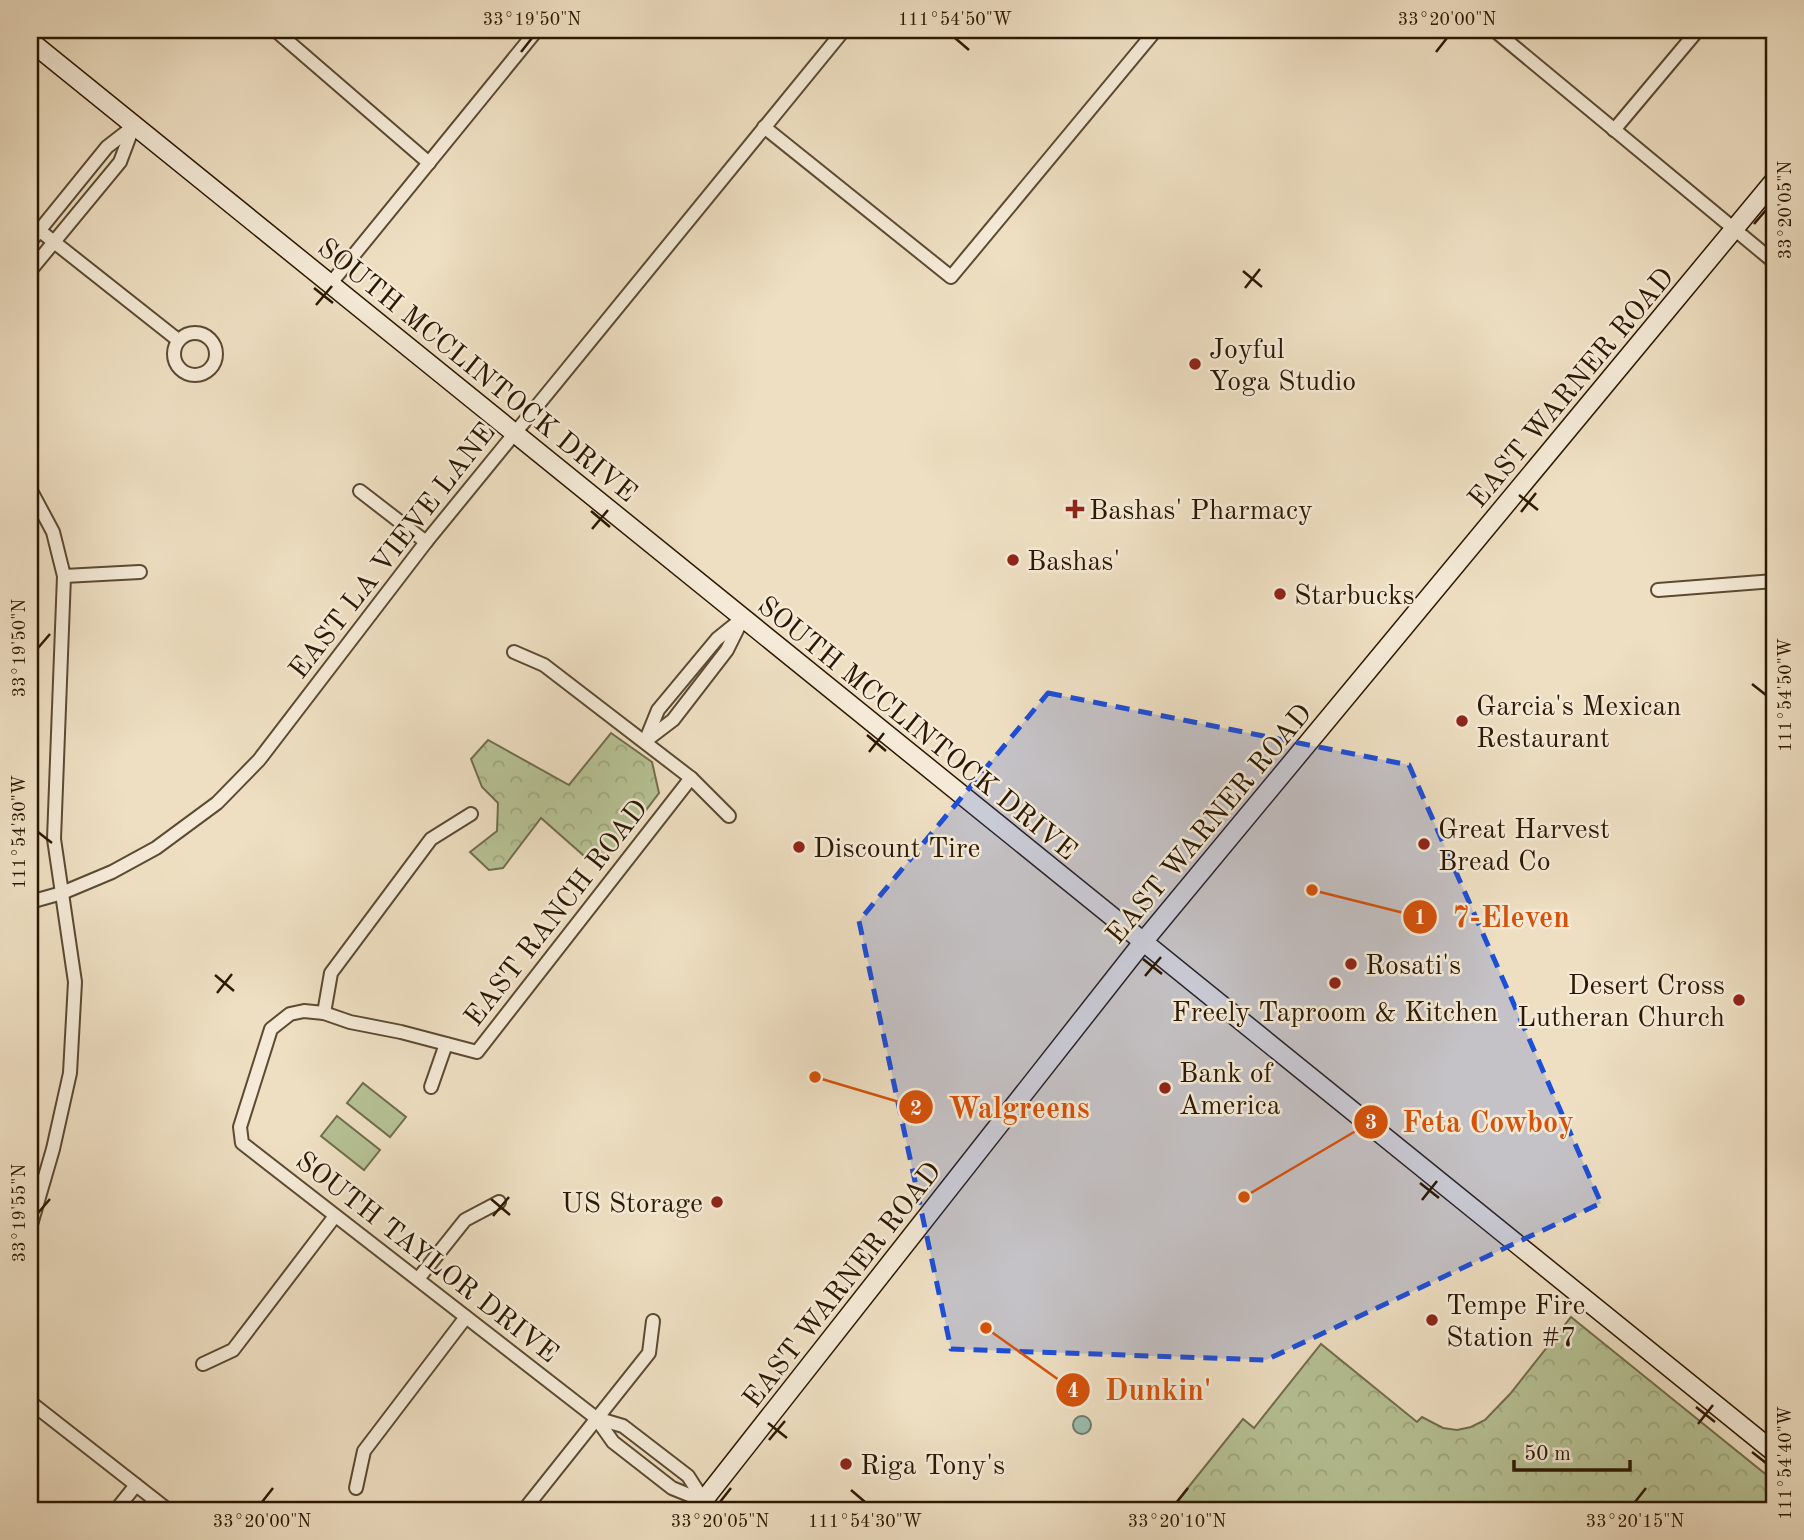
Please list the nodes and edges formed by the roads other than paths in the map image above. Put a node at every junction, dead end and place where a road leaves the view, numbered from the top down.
1 (275, 30) edge
2 (537, 30) edge
3 (844, 30) edge
4 (1156, 30) edge
5 (1494, 30) edge
6 (1698, 30) edge
7 (30, 41) edge
8 (134, 125) junction
9 (764, 127) junction
10 (1614, 130) junction
11 (429, 163) junction
12 (1774, 181) edge
13 (34, 227) edge
14 (1735, 229) junction
15 (30, 242) edge
16 (54, 242) junction
17 (1774, 262) edge
18 (30, 271) edge
19 (331, 283) junction
20 (178, 340) dead end
21 (514, 432) junction
22 (30, 489) edge
23 (360, 491) dead end
24 (426, 542) junction
25 (140, 572) dead end
26 (64, 576) junction
27 (1774, 581) edge
28 (1658, 590) dead end
29 (743, 618) junction
30 (514, 652) dead end
31 (645, 742) junction
32 (691, 778) junction
33 (471, 814) dead end
34 (729, 816) dead end
35 (62, 893) junction
36 (30, 902) edge
37 (1143, 942) junction
38 (324, 1013) junction
39 (446, 1044) junction
40 (431, 1087) dead end
41 (499, 1202) dead end
42 (335, 1216) junction
43 (30, 1228) edge
44 (418, 1279) junction
45 (466, 1317) junction
46 (653, 1321) dead end
47 (203, 1364) dead end
48 (30, 1402) edge
49 (596, 1418) junction
50 (1774, 1452) edge
51 (136, 1485) junction
52 (356, 1488) dead end
53 (700, 1505) edge
54 (116, 1510) edge
55 (168, 1510) edge
56 (524, 1510) edge

1 - 11 street
2 - 11 street
3 - 9 street, EAST LA VIEVE LANE
4 - 9 street
5 - 10 street
6 - 10 street
7 - 8 main road, SOUTH MCCLINTOCK DRIVE
8 - 13 street
8 - 16 street
8 - 19 main road, SOUTH MCCLINTOCK DRIVE
9 - 21 street, EAST LA VIEVE LANE
10 - 14 street
11 - 19 street
12 - 14 main road, EAST WARNER ROAD
13 - 15 street
13 - 16 street
14 - 17 street
14 - 37 main road, EAST WARNER ROAD
16 - 18 street
16 - 20 street
19 - 21 main road, SOUTH MCCLINTOCK DRIVE
21 - 24 street, EAST LA VIEVE LANE
21 - 29 main road, SOUTH MCCLINTOCK DRIVE
22 - 26 street
23 - 24 street
24 - 35 street, EAST LA VIEVE LANE
25 - 26 street
26 - 35 street
27 - 28 street
29 - 31 street
29 - 37 main road, SOUTH MCCLINTOCK DRIVE
30 - 31 street
31 - 32 street
32 - 34 street
32 - 39 street, EAST RANCH ROAD
33 - 38 street
35 - 36 street, EAST LA VIEVE LANE
35 - 43 street
37 - 50 main road, SOUTH MCCLINTOCK DRIVE
37 - 53 main road, EAST WARNER ROAD
38 - 39 street, EAST RANCH ROAD
38 - 42 street, SOUTH TAYLOR DRIVE
39 - 40 street
41 - 44 street
42 - 44 street, SOUTH TAYLOR DRIVE
42 - 47 street
44 - 45 street, SOUTH TAYLOR DRIVE
45 - 49 street, SOUTH TAYLOR DRIVE
45 - 52 street
46 - 49 street
48 - 51 street
49 - 53 street, SOUTH TAYLOR DRIVE
49 - 53 street, SOUTH TAYLOR DRIVE
49 - 56 street
51 - 54 street
51 - 55 street

